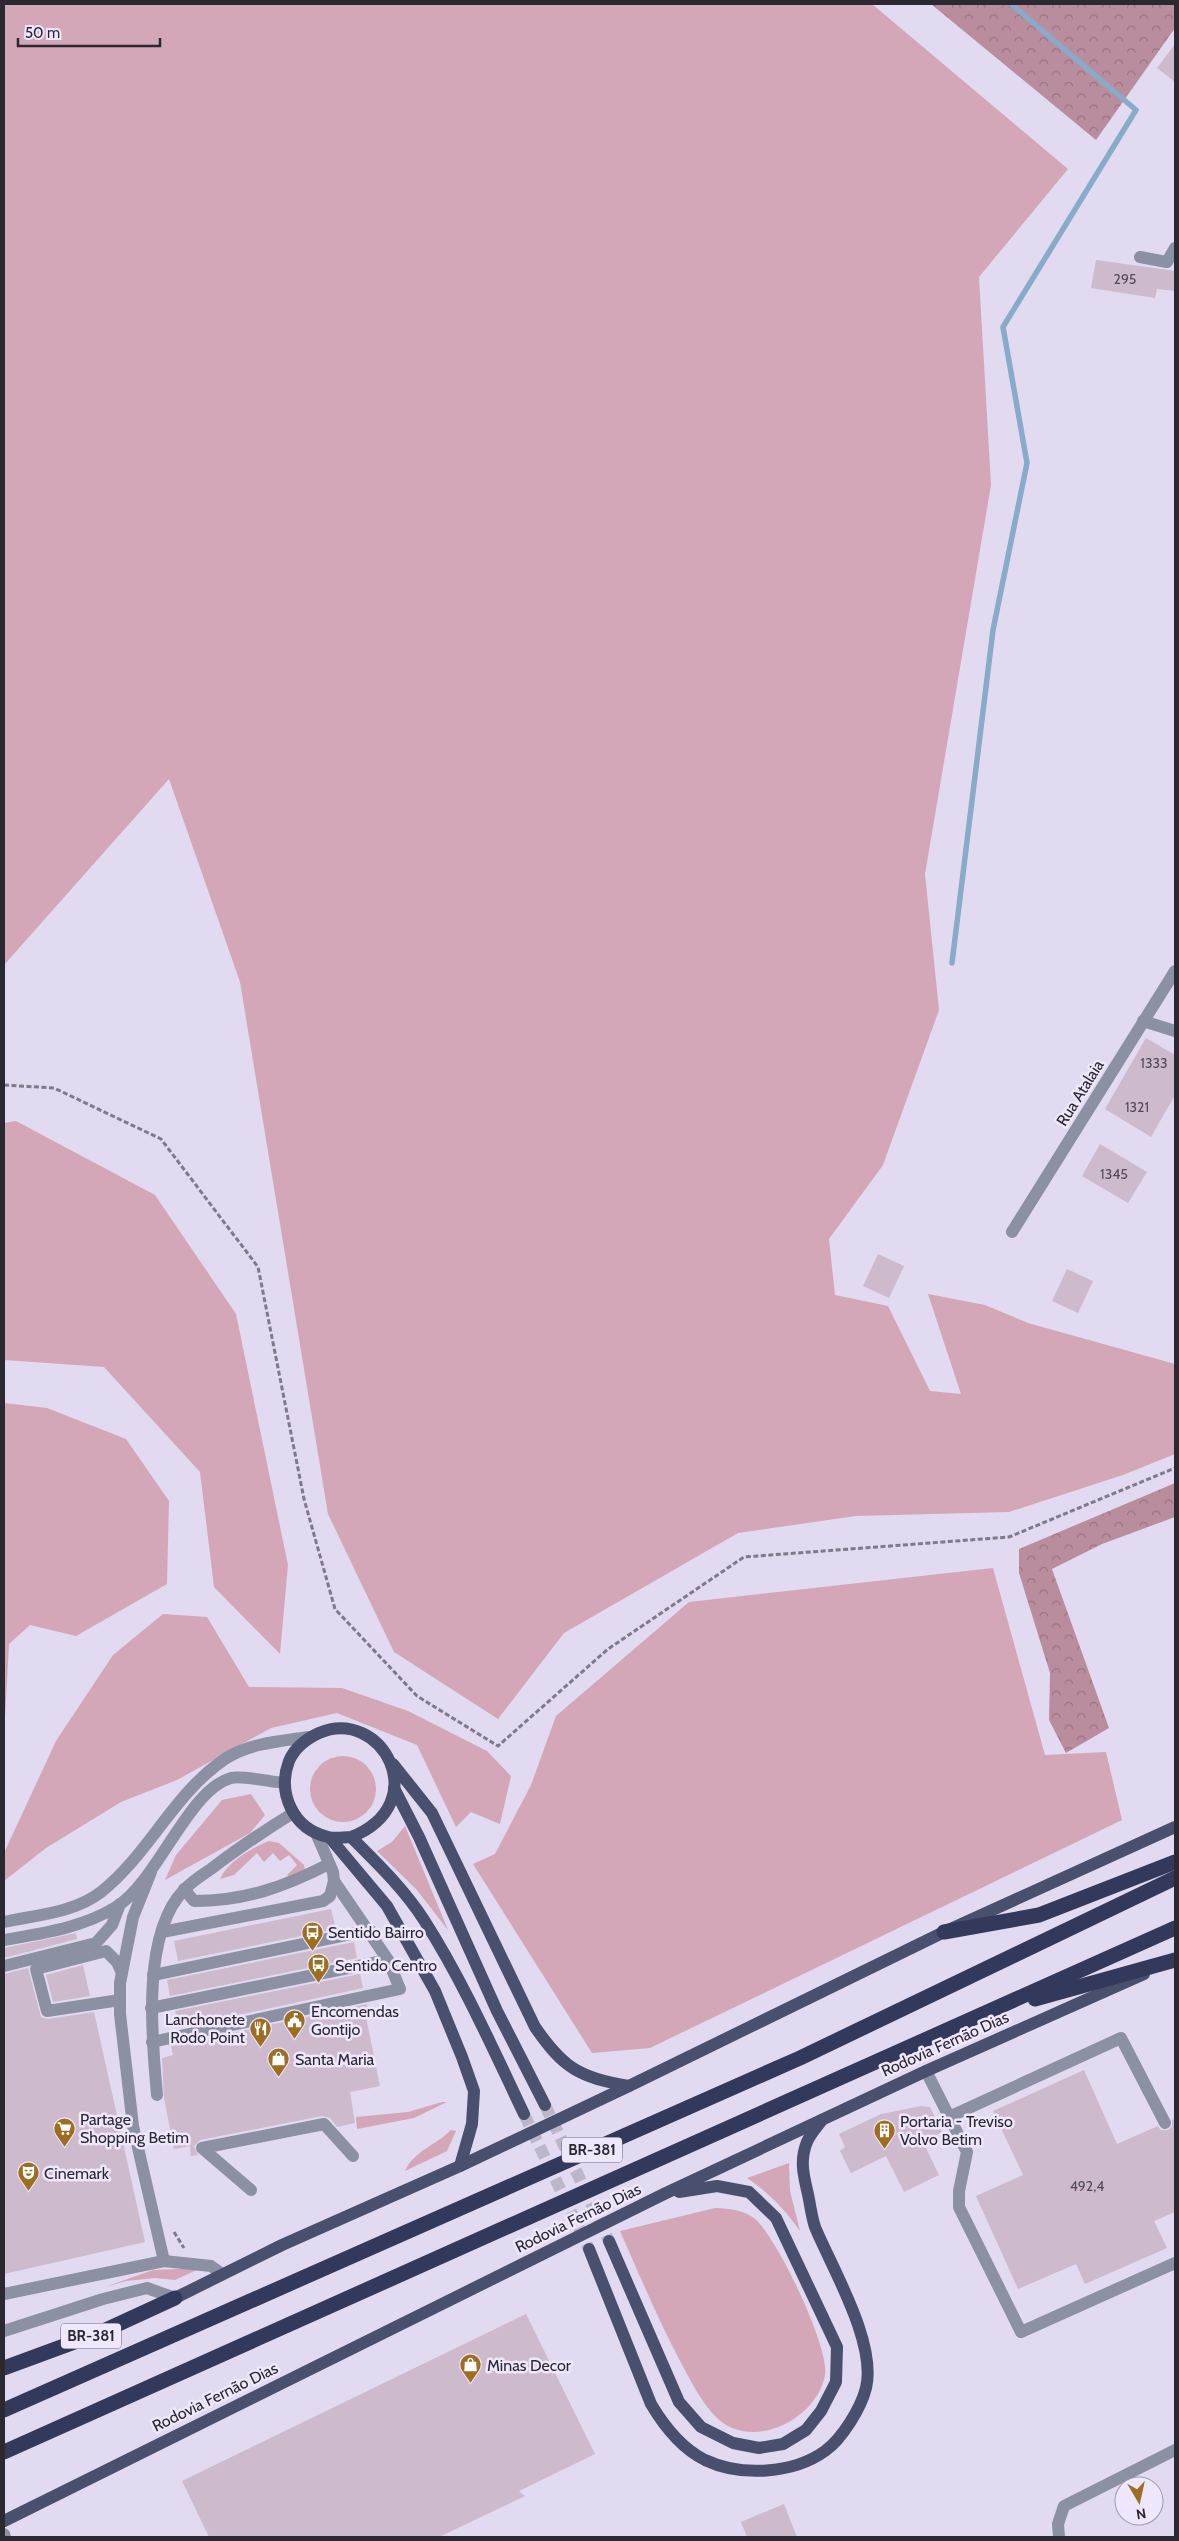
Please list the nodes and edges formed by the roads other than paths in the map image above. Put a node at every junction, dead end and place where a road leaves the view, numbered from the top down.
1 (1175, 248) edge
2 (1140, 257) dead end
3 (1175, 971) edge
4 (1143, 1021) junction
5 (1175, 1031) edge
6 (1012, 1232) dead end
7 (309, 1737) junction
8 (388, 1758) junction
9 (284, 1783) junction
10 (394, 1788) junction
11 (292, 1813) junction
12 (1175, 1827) edge
13 (316, 1833) junction
14 (351, 1837) junction
15 (330, 1838) junction
16 (1175, 1862) edge
17 (329, 1864) junction
18 (151, 1872) junction
19 (1175, 1878) edge
20 (334, 1882) junction
21 (184, 1889) junction
22 (120, 1904) junction
23 (4, 1922) edge
24 (1175, 1928) edge
25 (370, 1930) junction
26 (162, 1932) junction
27 (944, 1932) junction
28 (4, 1940) edge
29 (388, 1960) junction
30 (1175, 1960) edge
31 (4, 1966) edge
32 (122, 1973) junction
33 (153, 1975) junction
34 (120, 2000) junction
35 (151, 2008) junction
36 (986, 2013) junction
37 (152, 2042) junction
38 (926, 2071) junction
39 (629, 2086) junction
40 (157, 2095) dead end
41 (545, 2105) tunnel mouth
42 (524, 2114) tunnel mouth
43 (949, 2117) junction
44 (823, 2119) junction
45 (1165, 2123) dead end
46 (352, 2156) dead end
47 (460, 2166) junction
48 (251, 2190) dead end
49 (664, 2194) junction
50 (609, 2241) tunnel mouth
51 (589, 2249) tunnel mouth
52 (164, 2261) junction
53 (1175, 2263) edge
54 (222, 2274) junction
55 (4, 2294) edge
56 (174, 2298) junction
57 (4, 2331) edge
58 (4, 2368) edge
59 (4, 2410) edge
60 (1175, 2450) edge
61 (4, 2452) edge
62 (4, 2521) edge
63 (1059, 2537) edge

1 - 2 street
3 - 4 street, Rua Atalaia
4 - 5 street
4 - 6 street, Rua Atalaia
7 - 8 main road
7 - 9 main road
7 - 23 street
8 - 10 main road
8 - 39 main road
9 - 11 main road
9 - 18 street
10 - 14 main road
10 - 41 main road
11 - 13 main road
11 - 21 street
12 - 27 main road, BR-381
13 - 15 main road
13 - 17 street
14 - 15 main road
14 - 42 main road
15 - 47 main road
16 - 27 highway
17 - 20 street
17 - 21 street
18 - 22 street
18 - 32 street
19 - 59 highway, BR-381
20 - 25 street
20 - 26 street
21 - 26 street
22 - 28 street
22 - 31 street
24 - 36 highway, Rodovia Fernão Dias / BR-381
25 - 29 street
25 - 33 street
26 - 33 street
27 - 39 main road, BR-381
29 - 35 street
29 - 37 street
30 - 36 highway
30 - 38 main road, Rodovia Fernão Dias
32 - 34 street
32 - 34 street
33 - 35 street
34 - 52 street
35 - 37 street
36 - 61 highway, Rodovia Fernão Dias / BR-381
37 - 40 street
38 - 43 street
38 - 44 main road, Rodovia Fernão Dias
39 - 47 main road, BR-381
43 - 45 street
43 - 53 street
44 - 49 main road, Rodovia Fernão Dias
44 - 51 main road
46 - 48 street
47 - 54 main road, BR-381
49 - 50 main road
49 - 62 main road, Rodovia Fernão Dias
52 - 54 street
52 - 55 street
54 - 56 main road, BR-381
56 - 57 street
56 - 58 highway, BR-381
60 - 63 street

